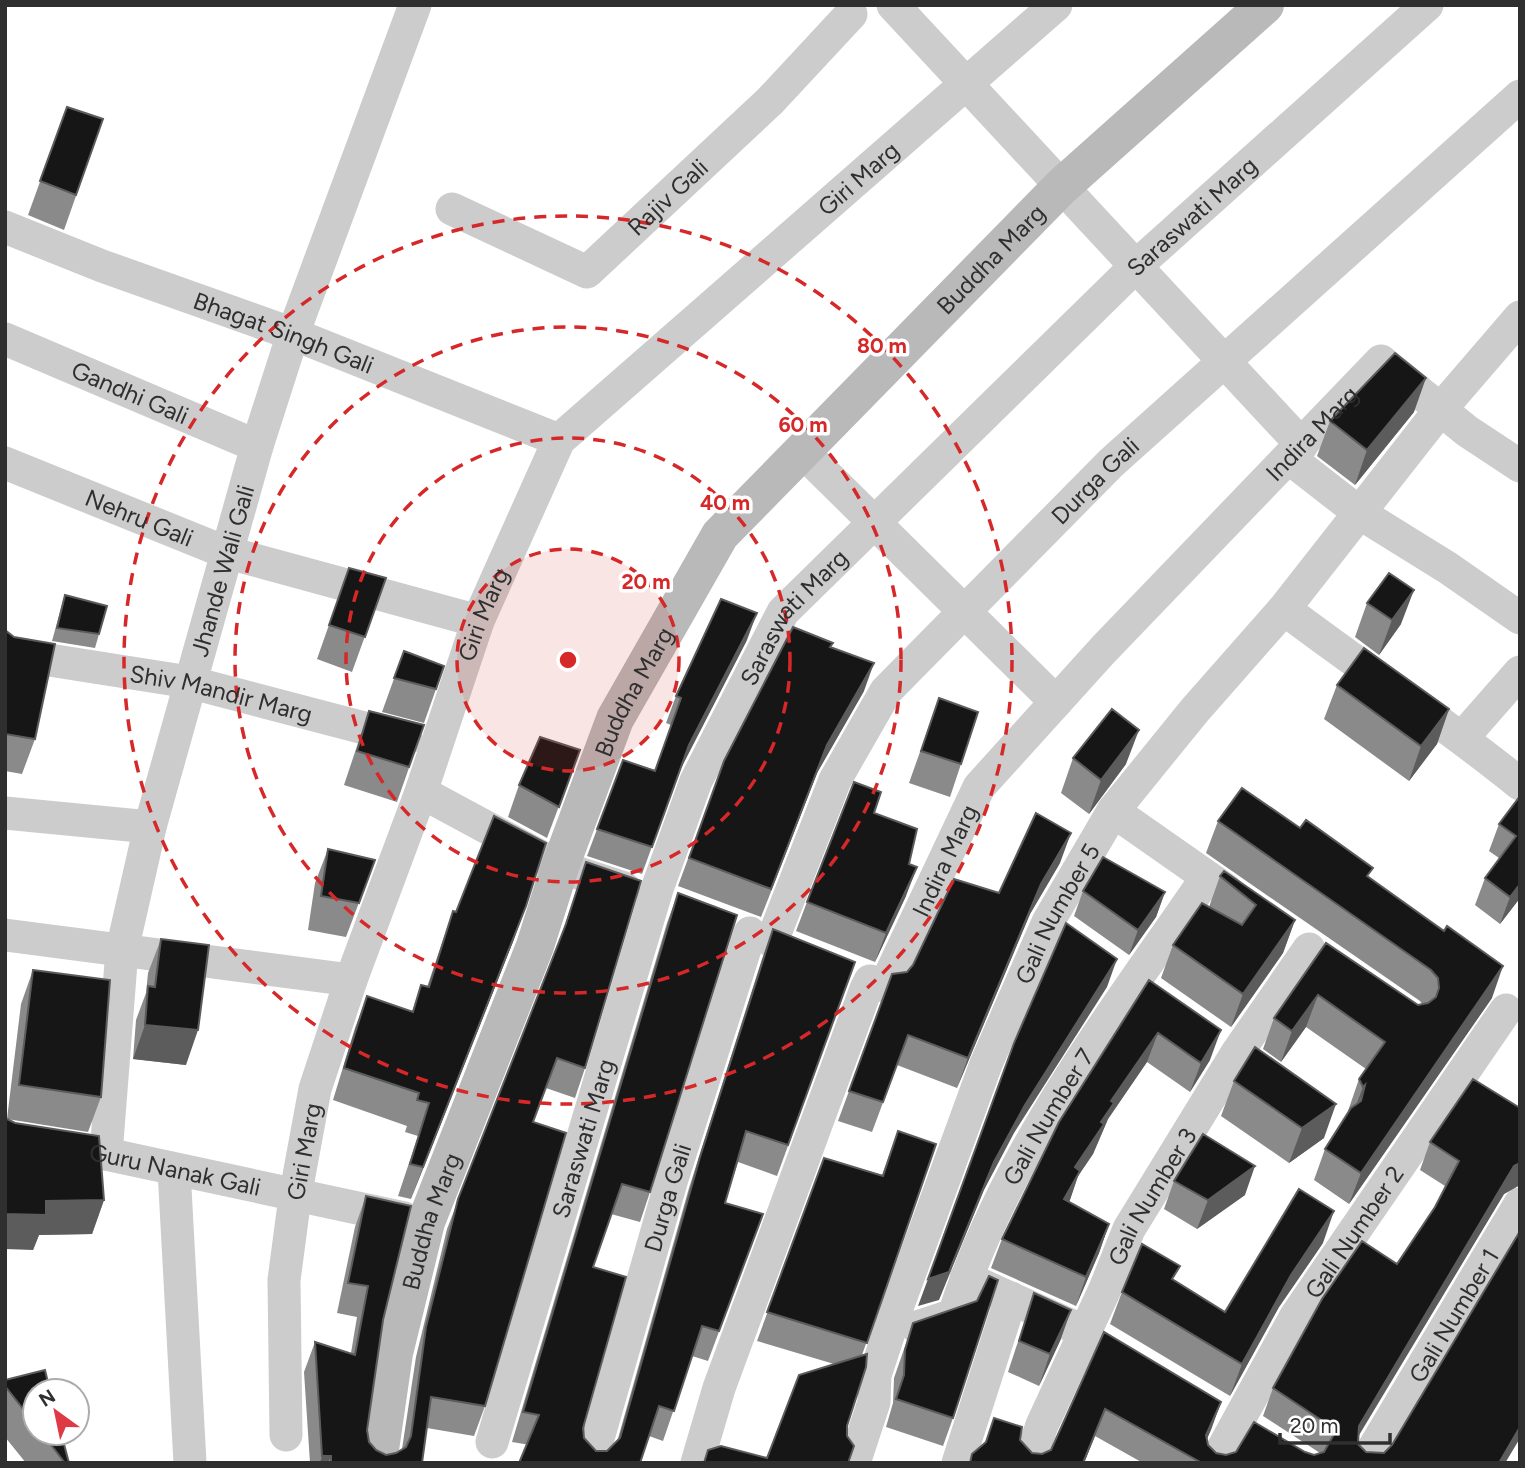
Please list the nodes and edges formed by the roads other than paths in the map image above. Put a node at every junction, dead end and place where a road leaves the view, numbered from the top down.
1 (415, 5) edge
2 (893, 5) edge
3 (1056, 5) edge
4 (1265, 5) edge
5 (1427, 5) edge
6 (851, 8) edge
7 (967, 85) junction
8 (1520, 96) edge
9 (1061, 187) junction
10 (452, 209) dead end
11 (5, 227) edge
12 (1136, 266) junction
13 (1520, 317) edge
14 (293, 334) junction
15 (5, 339) edge
16 (1224, 362) junction
17 (1440, 410) junction
18 (559, 440) junction
19 (257, 446) junction
20 (802, 451) junction
21 (1295, 452) junction
22 (5, 463) edge
23 (1520, 466) edge
24 (1361, 514) junction
25 (876, 523) junction
26 (225, 552) junction
27 (1284, 609) junction
28 (963, 610) junction
29 (1520, 618) edge
30 (478, 621) junction
31 (5, 653) edge
32 (1520, 672) edge
33 (189, 682) junction
34 (1056, 702) junction
35 (1463, 737) junction
36 (435, 746) junction
37 (1520, 784) edge
38 (421, 792) junction
39 (1113, 811) junction
40 (5, 813) edge
41 (150, 827) junction
42 (560, 867) junction
43 (1207, 877) junction
44 (666, 902) junction
45 (1252, 909) edge
46 (5, 935) edge
47 (1309, 949) dead end
48 (122, 950) junction
49 (351, 980) junction
50 (1506, 1010) dead end
51 (5, 1138) edge
52 (106, 1154) junction
53 (174, 1170) junction
54 (295, 1197) junction
55 (1520, 1204) edge
56 (426, 1222) junction
57 (966, 1278) junction
58 (1011, 1298) junction
59 (889, 1336) junction
60 (1095, 1338) junction
61 (285, 1435) dead end
62 (492, 1442) dead end
63 (190, 1463) edge
64 (378, 1463) edge
65 (591, 1463) edge
66 (697, 1463) edge
67 (854, 1463) edge
68 (958, 1463) edge
69 (1029, 1463) edge
70 (1215, 1463) edge
71 (1365, 1463) edge

1 - 14 street, Jhande Wali Gali
2 - 7 street
3 - 7 street, Giri Marg
4 - 9 street, Buddha Marg
5 - 12 street, Saraswati Marg
6 - 10 street, Rajiv Gali
7 - 9 street
7 - 18 street, Giri Marg
8 - 16 street, Durga Gali
9 - 12 street
9 - 20 street, Buddha Marg
11 - 14 street, Bhagat Singh Gali
12 - 16 street
12 - 25 street, Saraswati Marg
13 - 17 street, Gali Number 5
14 - 18 street, Bhagat Singh Gali
14 - 19 street, Jhande Wali Gali
15 - 19 street, Gandhi Gali
16 - 21 street
16 - 28 street, Durga Gali
17 - 21 street, Indira Marg
17 - 23 street
17 - 24 street, Gali Number 5
18 - 30 street, Giri Marg
19 - 26 street, Jhande Wali Gali
20 - 25 street
20 - 42 street, Buddha Marg
21 - 24 street
21 - 34 street, Indira Marg
22 - 26 street, Nehru Gali
24 - 27 street, Gali Number 5
24 - 29 street
25 - 28 street
25 - 44 street, Saraswati Marg
26 - 30 street, Nehru Gali
26 - 33 street, Jhande Wali Gali
27 - 35 street
27 - 39 street, Gali Number 5
28 - 34 street
28 - 65 street, Durga Gali
30 - 36 street, Giri Marg
31 - 33 street, Shiv Mandir Marg
32 - 35 street
33 - 36 street, Shiv Mandir Marg
33 - 41 street, Jhande Wali Gali
34 - 66 street, Indira Marg
35 - 37 street
36 - 38 street, Giri Marg
38 - 42 street
38 - 49 street, Giri Marg
39 - 43 street
39 - 59 street, Gali Number 5
40 - 41 street
41 - 48 street, Jhande Wali Gali
42 - 44 street
42 - 56 street, Buddha Marg
43 - 45 street
43 - 57 street, Gali Number 7
44 - 62 street, Saraswati Marg
46 - 48 street
47 - 60 street, Gali Number 3
48 - 49 street
48 - 52 street, Jhande Wali Gali
49 - 54 street, Giri Marg
50 - 70 street, Gali Number 2
51 - 52 street, Guru Nanak Gali
52 - 53 street, Guru Nanak Gali
53 - 54 street, Guru Nanak Gali
53 - 63 street
54 - 56 street, Guru Nanak Gali
54 - 61 street, Giri Marg
55 - 71 street, Gali Number 1
56 - 64 street, Buddha Marg
57 - 58 street
57 - 59 street, Gali Number 7
58 - 60 street
58 - 68 street
59 - 67 street, Gali Number 5
60 - 69 street, Gali Number 3

